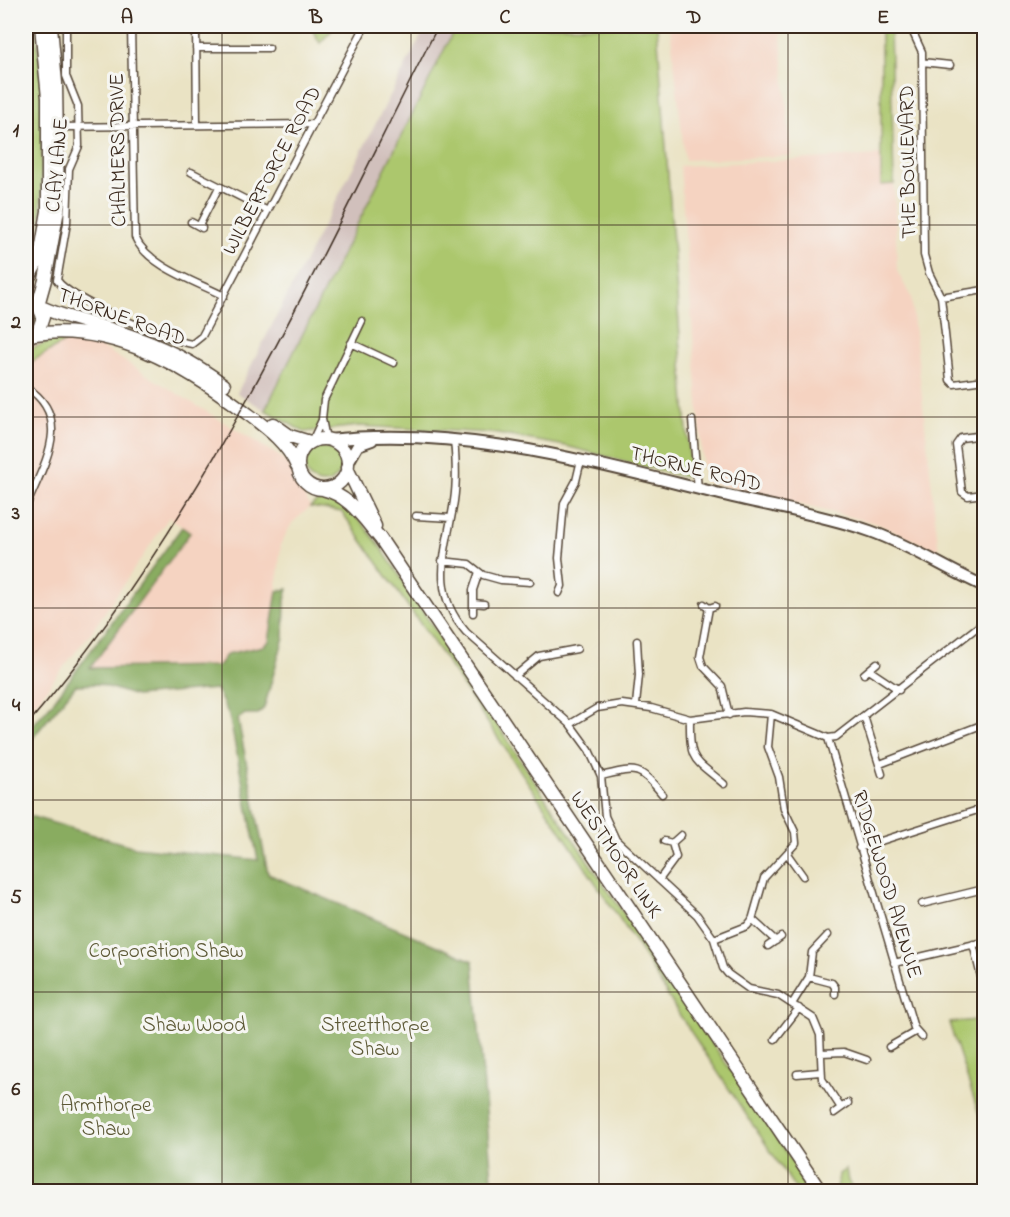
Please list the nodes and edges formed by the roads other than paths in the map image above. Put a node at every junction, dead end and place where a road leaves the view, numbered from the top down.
1 (41, 26) edge
2 (51, 26) edge
3 (66, 26) edge
4 (131, 26) edge
5 (196, 26) edge
6 (365, 26) edge
7 (910, 26) edge
8 (196, 48) junction
9 (269, 48) dead end
10 (922, 62) junction
11 (950, 66) dead end
12 (197, 124) junction
13 (313, 124) junction
14 (133, 126) junction
15 (57, 127) junction
16 (78, 127) junction
17 (191, 172) dead end
18 (219, 187) junction
19 (268, 211) junction
20 (190, 222) dead end
21 (26, 283) edge
22 (984, 290) edge
23 (224, 296) junction
24 (941, 297) junction
25 (26, 298) edge
26 (38, 305) junction
27 (362, 321) dead end
28 (206, 330) joint
29 (29, 338) edge
30 (351, 343) junction
31 (394, 363) dead end
32 (984, 380) edge
33 (26, 387) edge
34 (322, 419) junction
35 (692, 420) dead end
36 (984, 435) edge
37 (385, 438) junction
38 (327, 439) junction
39 (454, 440) junction
40 (311, 442) junction
41 (581, 459) junction
42 (297, 466) junction
43 (347, 466) junction
44 (322, 489) junction
45 (698, 489) junction
46 (984, 494) edge
47 (26, 507) edge
48 (416, 516) dead end
49 (451, 518) junction
50 (380, 538) junction
51 (442, 561) junction
52 (479, 572) junction
53 (530, 582) dead end
54 (984, 586) edge
55 (559, 593) dead end
56 (473, 603) junction
57 (484, 604) dead end
58 (709, 606) dead end
59 (473, 613) dead end
60 (984, 622) edge
61 (637, 641) dead end
62 (577, 650) dead end
63 (877, 663) dead end
64 (515, 676) junction
65 (899, 690) junction
66 (636, 705) junction
67 (771, 714) junction
68 (729, 715) junction
69 (864, 716) junction
70 (690, 719) junction
71 (570, 724) junction
72 (984, 724) edge
73 (828, 738) junction
74 (880, 764) junction
75 (882, 774) dead end
76 (601, 776) junction
77 (724, 784) dead end
78 (662, 794) dead end
79 (984, 808) edge
80 (681, 836) dead end
81 (664, 841) dead end
82 (672, 843) junction
83 (859, 848) junction
84 (788, 855) junction
85 (803, 876) dead end
86 (659, 880) junction
87 (984, 889) edge
88 (922, 904) dead end
89 (752, 919) junction
90 (828, 935) dead end
91 (714, 939) junction
92 (984, 942) edge
93 (973, 944) junction
94 (768, 946) dead end
95 (894, 963) junction
96 (809, 977) junction
97 (984, 990) edge
98 (835, 994) dead end
99 (796, 1006) junction
100 (915, 1032) junction
101 (922, 1037) dead end
102 (776, 1039) dead end
103 (858, 1046) dead end
104 (889, 1047) dead end
105 (821, 1053) junction
106 (857, 1055) junction
107 (867, 1059) dead end
108 (820, 1072) junction
109 (797, 1074) dead end
110 (848, 1102) dead end
111 (841, 1108) junction
112 (834, 1113) dead end
113 (821, 1191) edge

1 - 21 highway
2 - 15 highway
3 - 16 street, CLAY LANE
4 - 14 street, CHALMERS DRIVE
5 - 8 street
6 - 13 street, WILBERFORCE ROAD
7 - 10 street, THE BOULEVARD
8 - 9 street
8 - 12 street
10 - 11 street
10 - 24 street, THE BOULEVARD
12 - 13 street
12 - 14 street
13 - 19 street, WILBERFORCE ROAD
14 - 16 street
14 - 23 street, CHALMERS DRIVE
15 - 16 street
15 - 26 highway
16 - 28 street, CLAY LANE
17 - 18 street
18 - 19 street
18 - 20 street
19 - 23 street, WILBERFORCE ROAD
22 - 24 street
23 - 28 street, WILBERFORCE ROAD
24 - 32 street, THE BOULEVARD
25 - 26 highway, THORNE ROAD
26 - 29 highway
26 - 40 highway, THORNE ROAD
27 - 30 street
29 - 42 highway, THORNE ROAD
30 - 31 street
30 - 34 street
33 - 47 street
34 - 38 street
34 - 40 street
35 - 45 street
36 - 46 street
37 - 38 main road, THORNE ROAD
37 - 39 main road, THORNE ROAD
37 - 43 main road
38 - 40 highway
38 - 43 highway
39 - 41 main road, THORNE ROAD
39 - 49 street
40 - 42 highway
41 - 45 main road, THORNE ROAD
41 - 55 street
42 - 44 highway
43 - 44 highway
43 - 50 highway, WESTMOOR LINK
44 - 50 highway, WESTMOOR LINK
45 - 54 main road, THORNE ROAD
48 - 49 street
49 - 51 street
50 - 113 highway, WESTMOOR LINK
51 - 52 street
51 - 64 street
52 - 53 street
52 - 56 street
56 - 57 street
56 - 59 street
58 - 68 street
60 - 65 street
61 - 66 street
62 - 64 street
63 - 65 street
64 - 71 street
65 - 69 street
66 - 70 street
66 - 71 street
67 - 68 street
67 - 73 street
67 - 84 street
68 - 70 street
69 - 73 street
69 - 74 street
70 - 77 street
71 - 76 street
72 - 74 street
73 - 83 street, RIDGEWOOD AVENUE
74 - 75 street
76 - 78 street
76 - 86 street
79 - 83 street
80 - 82 street
81 - 82 street
82 - 86 street
83 - 95 street, RIDGEWOOD AVENUE
84 - 85 street
84 - 89 street
86 - 91 street
87 - 88 street
89 - 91 street
89 - 94 street
90 - 96 street
91 - 99 street
92 - 93 street
93 - 95 street
93 - 97 street
95 - 100 street, RIDGEWOOD AVENUE
96 - 98 street
96 - 99 street
99 - 102 street
99 - 105 street
100 - 101 street
100 - 104 street
103 - 106 street
105 - 106 street
105 - 108 street
106 - 107 street
108 - 109 street
108 - 111 street
110 - 111 street
111 - 112 street

